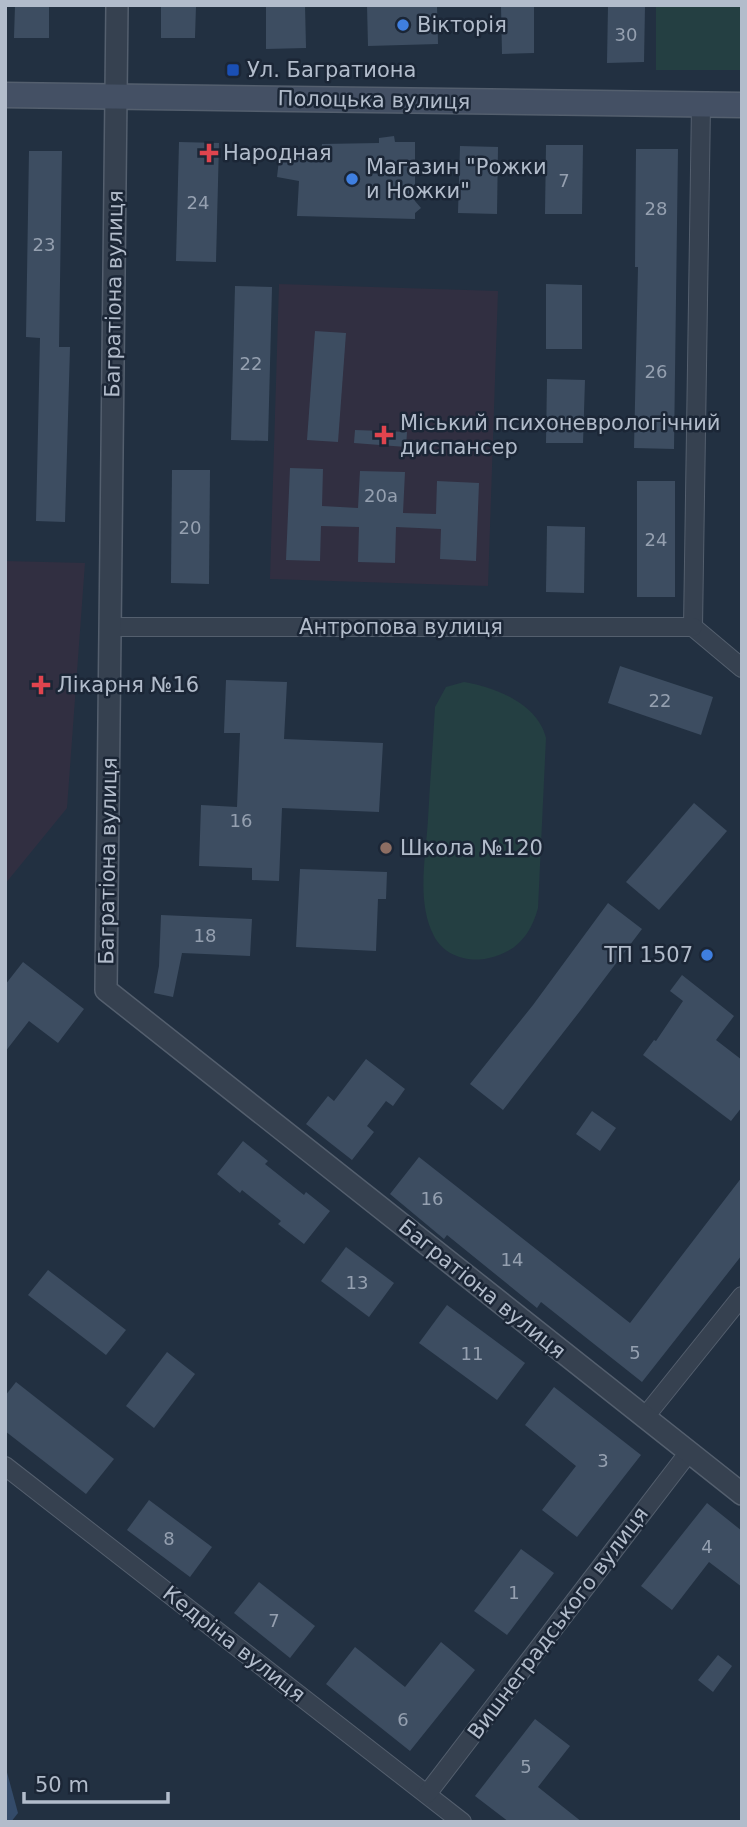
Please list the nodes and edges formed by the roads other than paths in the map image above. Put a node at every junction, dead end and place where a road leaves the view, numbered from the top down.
1 (117, 5) edge
2 (5, 95) edge
3 (116, 96) junction
4 (701, 105) junction
5 (742, 105) edge
6 (110, 627) junction
7 (693, 627) junction
8 (742, 668) edge
9 (742, 1296) edge
10 (644, 1418) junction
11 (689, 1452) junction
12 (5, 1466) edge
13 (741, 1492) edge
14 (427, 1794) junction
15 (462, 1822) edge

1 - 3 street, Багратіона вулиця
2 - 3 main road, Полоцька вулиця
3 - 4 main road, Полоцька вулиця
3 - 6 street, Багратіона вулиця
4 - 5 main road, Полоцька вулиця
4 - 7 street
6 - 7 street, Антропова вулиця
6 - 10 street, Багратіона вулиця
7 - 8 street
9 - 10 street
10 - 11 street, Багратіона вулиця
11 - 13 street, Багратіона вулиця
11 - 14 street, Вишнеградського вулиця
12 - 14 street, Кедріна вулиця
14 - 15 street, Кедріна вулиця

